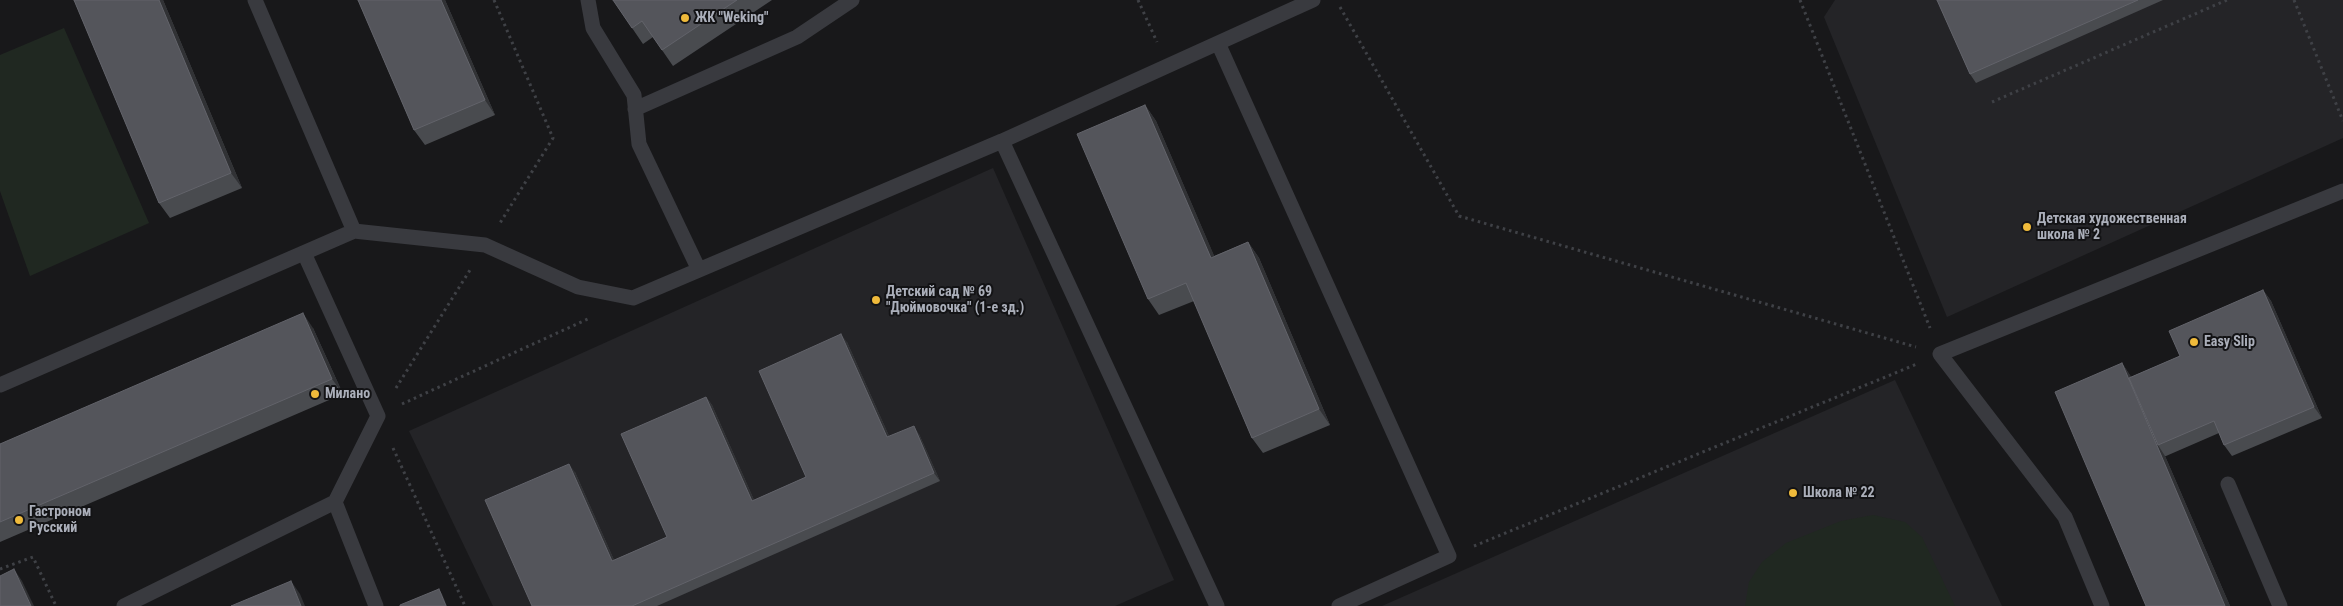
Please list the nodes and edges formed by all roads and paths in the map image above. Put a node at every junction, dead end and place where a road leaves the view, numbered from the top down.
1 (255, 0) edge
2 (494, 0) edge
3 (588, 0) edge
4 (852, 0) edge
5 (1138, 0) edge
6 (1313, 0) edge
7 (1336, 0) edge
8 (1800, 0) edge
9 (2227, 0) edge
10 (2294, 0) edge
11 (1218, 43) junction
12 (1168, 66) junction
13 (1992, 102) dead end
14 (635, 109) junction
15 (2343, 121) edge
16 (1002, 140) junction
17 (2343, 191) edge
18 (354, 231) junction
19 (485, 246) junction
20 (304, 252) junction
21 (699, 270) junction
22 (633, 298) junction
23 (1940, 354) junction
24 (0, 385) edge
25 (378, 416) junction
26 (2228, 484) dead end
27 (335, 502) junction
28 (1449, 556) junction
29 (0, 569) edge
30 (56, 606) edge
31 (124, 606) edge
32 (376, 606) edge
33 (465, 606) edge
34 (1217, 606) edge
35 (1339, 606) edge
36 (2102, 606) edge
37 (2280, 606) edge

1 - 18 lane
2 - 19 path
3 - 14 lane
4 - 14 lane
5 - 12 path
6 - 11 lane
7 - 23 path
8 - 23 path
9 - 13 path
10 - 15 path
11 - 12 lane
11 - 28 lane
12 - 16 lane
14 - 21 lane
16 - 21 lane
16 - 34 lane
17 - 23 lane
18 - 19 lane
18 - 20 lane
19 - 22 lane
19 - 25 path
20 - 24 lane
20 - 25 lane
21 - 22 lane
22 - 25 path
23 - 28 path
23 - 36 lane
25 - 27 lane
25 - 33 path
26 - 37 lane
27 - 31 lane
27 - 32 lane
28 - 35 lane
29 - 30 path

